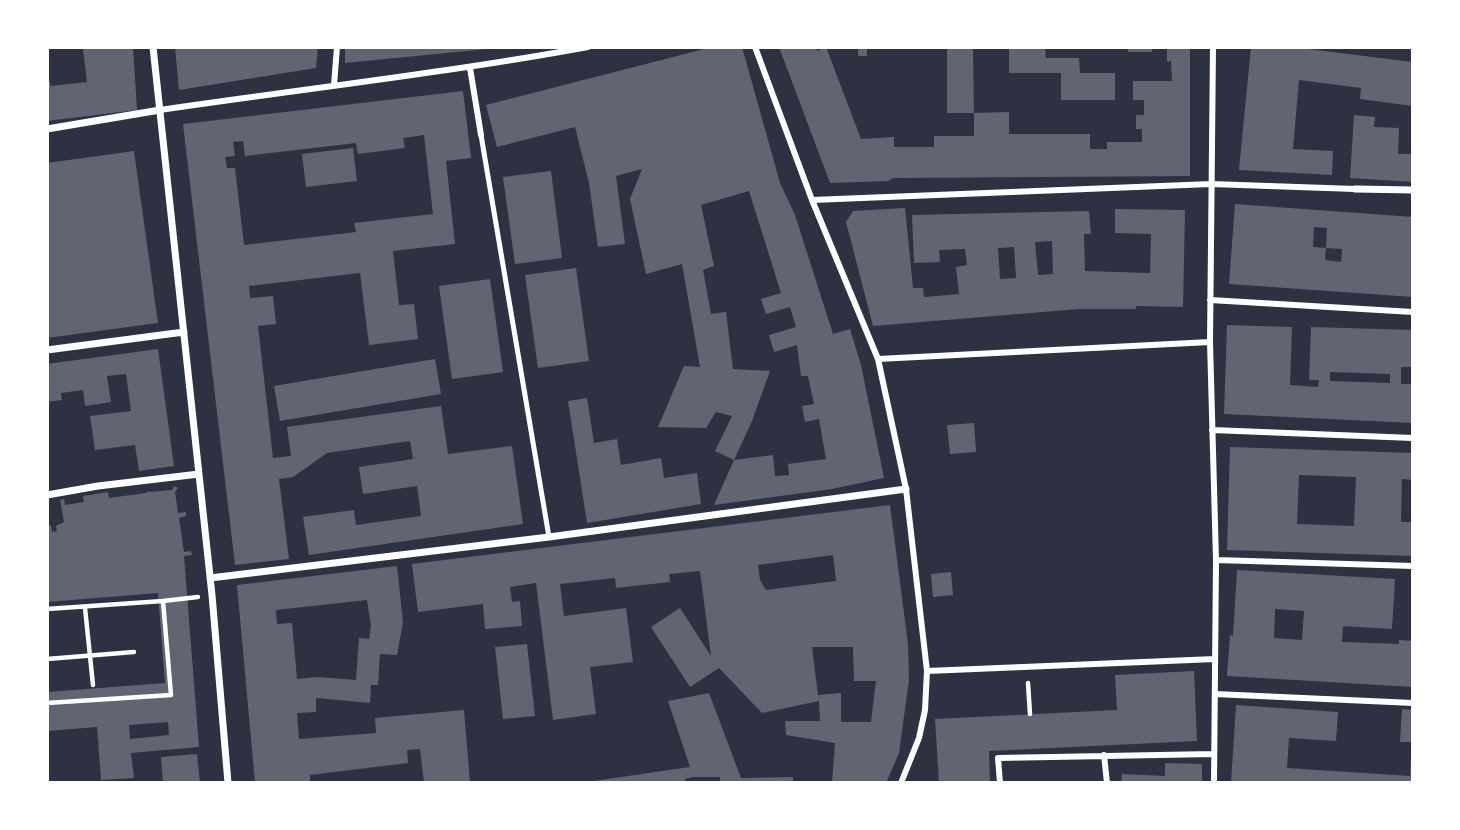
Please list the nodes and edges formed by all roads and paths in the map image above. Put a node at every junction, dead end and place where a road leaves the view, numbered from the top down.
1 (153, 47) edge
2 (337, 47) edge
3 (589, 47) edge
4 (755, 47) edge
5 (1213, 47) edge
6 (470, 68) junction
7 (334, 85) junction
8 (160, 110) junction
9 (47, 129) edge
10 (481, 135) joint
11 (1211, 184) junction
12 (1355, 189) joint
13 (1413, 190) edge
14 (812, 200) junction
15 (1210, 300) junction
16 (1413, 312) edge
17 (184, 332) junction
18 (1210, 342) junction
19 (47, 350) edge
20 (878, 359) junction
21 (1212, 430) junction
22 (1413, 438) edge
23 (199, 474) junction
24 (906, 489) junction
25 (47, 495) edge
26 (549, 537) junction
27 (1216, 560) junction
28 (1413, 566) edge
29 (210, 578) junction
30 (212, 595) junction
31 (163, 601) junction
32 (85, 608) junction
33 (47, 609) edge
34 (134, 652) dead end
35 (90, 657) junction
36 (47, 659) edge
37 (1215, 659) junction
38 (1027, 667) junction
39 (927, 671) junction
40 (93, 685) dead end
41 (1215, 694) junction
42 (47, 703) edge
43 (1413, 703) edge
44 (1030, 714) dead end
45 (1213, 754) junction
46 (1104, 755) junction
47 (228, 783) edge
48 (901, 783) edge
49 (1000, 783) edge
50 (1107, 783) edge
51 (1214, 783) edge

1 - 8 street
2 - 7 street
3 - 6 street
4 - 14 street
5 - 11 street
6 - 7 street
6 - 10 street
7 - 8 street
8 - 9 street
8 - 17 street
10 - 26 lane
11 - 12 street
11 - 14 street
11 - 15 street
12 - 13 street
14 - 20 street
15 - 16 street
15 - 18 street
17 - 19 street
17 - 23 street
18 - 20 street
18 - 21 street
20 - 24 street
21 - 22 street
21 - 27 street
23 - 25 street
23 - 29 street
24 - 26 street
24 - 39 street
26 - 29 street
27 - 28 street
27 - 37 street
29 - 30 street
30 - 31 path
30 - 47 street
31 - 32 path
31 - 42 path
32 - 33 path
32 - 35 path
34 - 35 path
35 - 36 path
35 - 40 path
37 - 38 street
37 - 41 street
38 - 39 street
38 - 44 path
39 - 48 street
41 - 43 street
41 - 45 street
45 - 46 street
45 - 51 street
46 - 49 street
46 - 50 street

